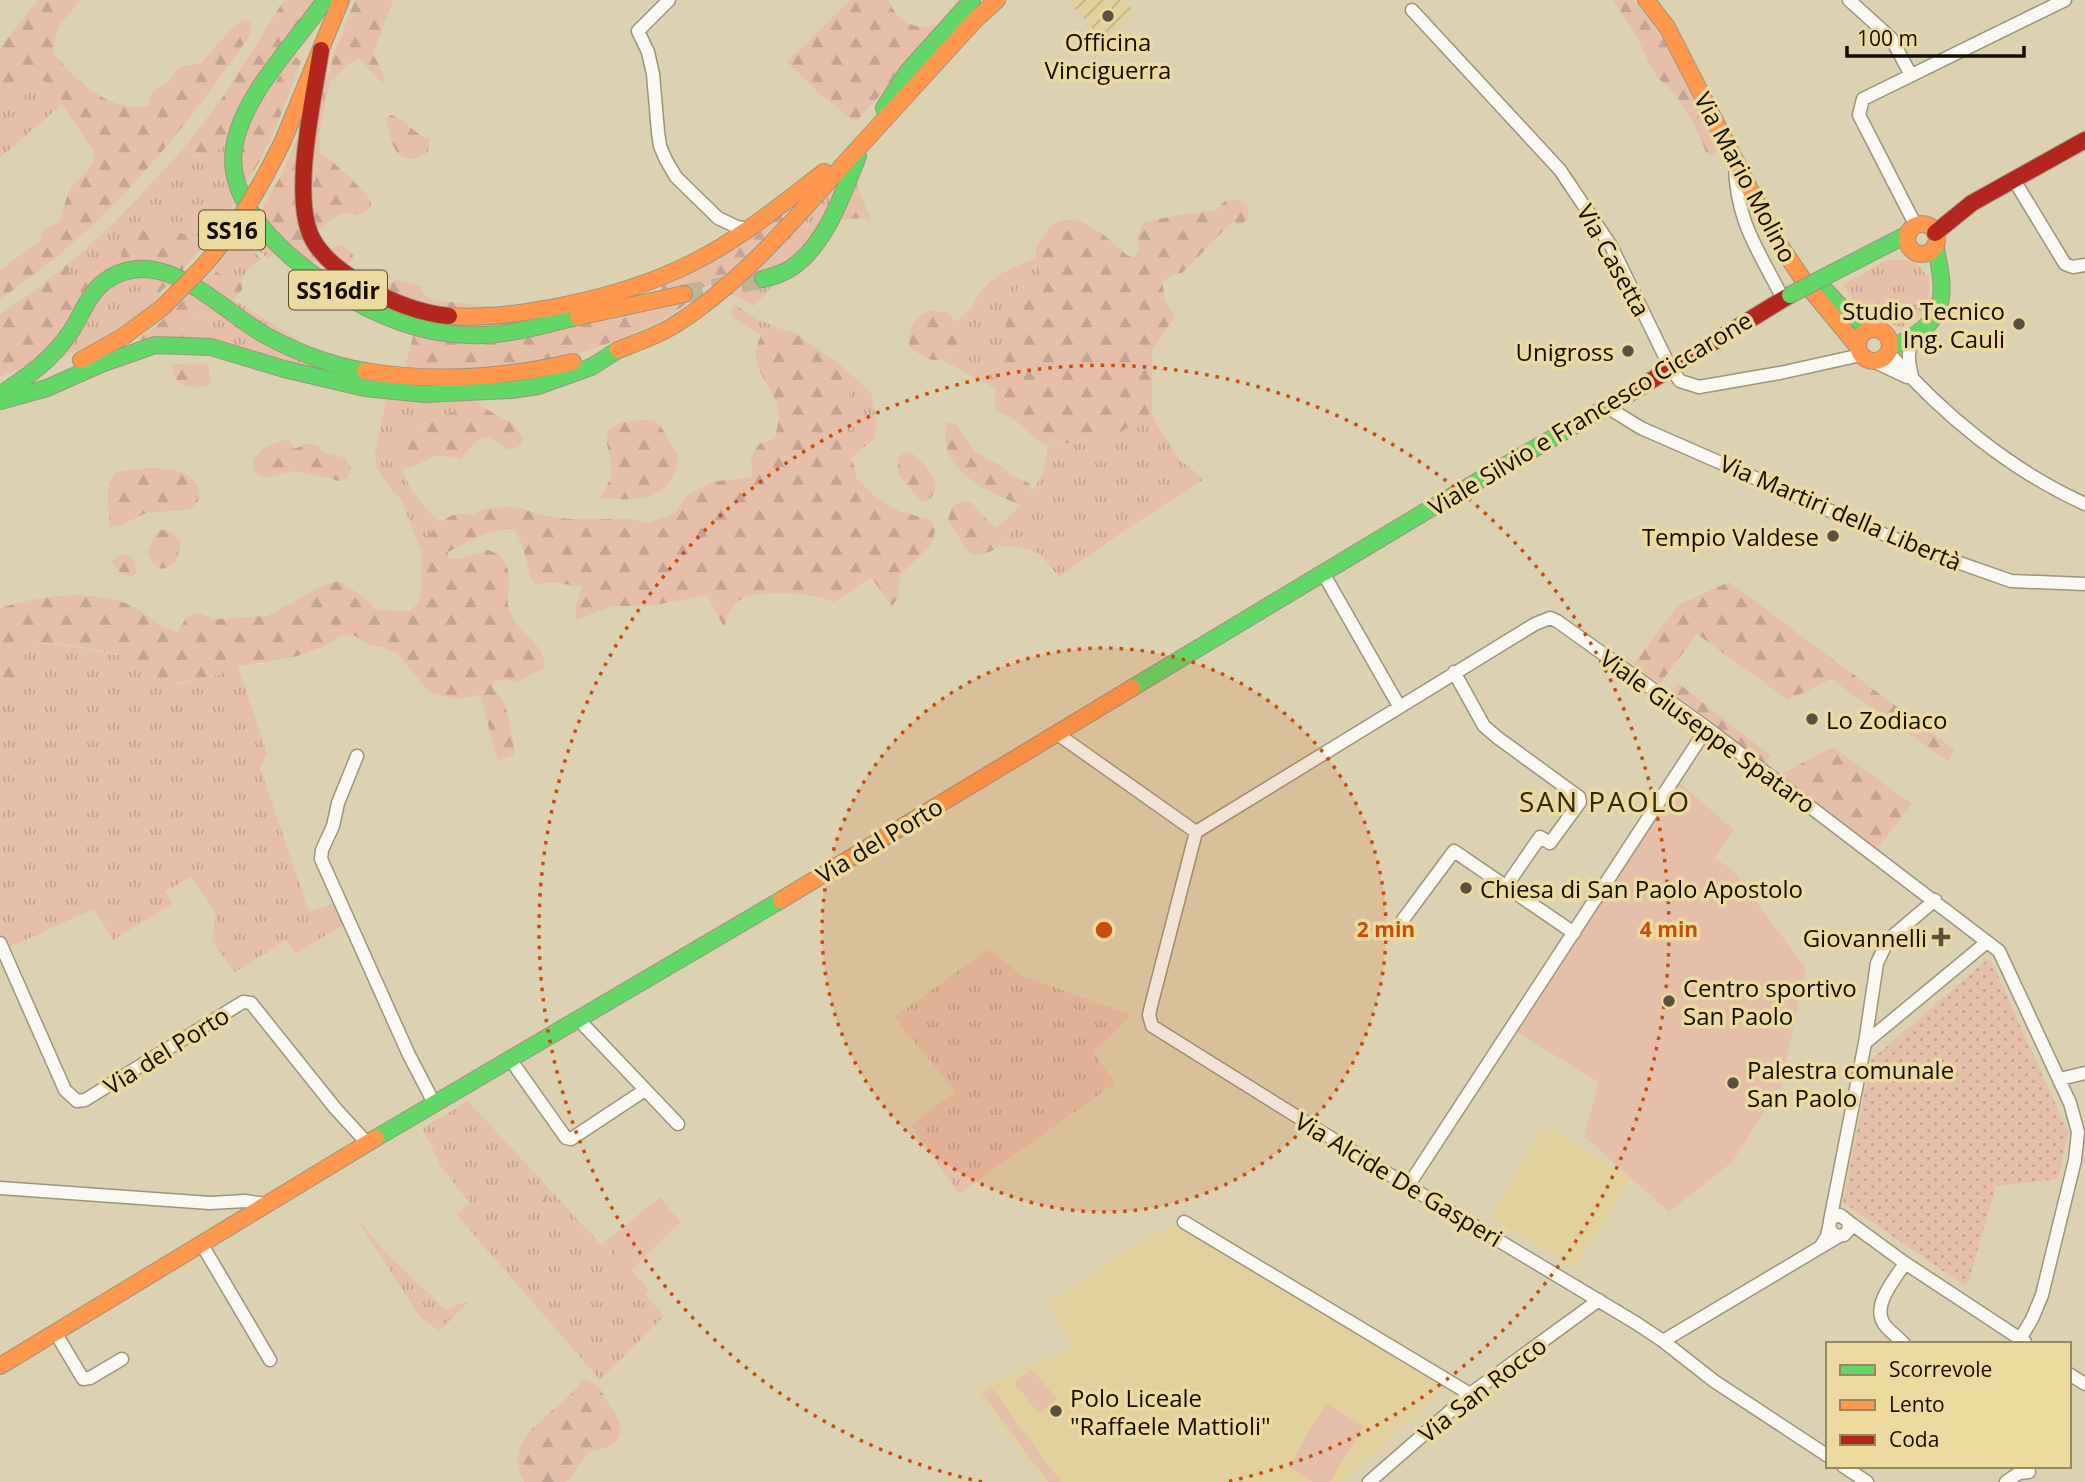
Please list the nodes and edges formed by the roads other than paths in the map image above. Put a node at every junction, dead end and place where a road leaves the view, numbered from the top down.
1 (325, 0) edge
2 (341, 0) edge
3 (668, 0) edge
4 (972, 0) edge
5 (997, 0) edge
6 (1646, 0) edge
7 (1660, 0) edge
8 (1849, 0) edge
9 (2065, 0) edge
10 (1412, 10) dead end
11 (321, 50) junction
12 (1911, 75) junction
13 (2085, 140) edge
14 (863, 144) junction
15 (1735, 160) junction
16 (2014, 180) junction
17 (718, 218) junction
18 (749, 229) junction
19 (1920, 238) junction
20 (718, 249) junction
21 (2085, 265) edge
22 (762, 279) tunnel mouth
23 (684, 294) tunnel mouth
24 (1787, 297) junction
25 (1876, 330) junction
26 (1920, 331) junction
27 (1889, 350) junction
28 (1864, 354) junction
29 (608, 355) junction
30 (1670, 367) junction
31 (1913, 380) junction
32 (0, 395) edge
33 (0, 401) edge
34 (1607, 407) junction
35 (2085, 504) edge
36 (1323, 573) junction
37 (2085, 584) edge
38 (1454, 672) junction
39 (1399, 706) junction
40 (1707, 728) junction
41 (1056, 733) junction
42 (357, 756) dead end
43 (1196, 832) junction
44 (1511, 879) dead end
45 (1935, 900) junction
46 (1402, 921) dead end
47 (1574, 933) junction
48 (1987, 942) junction
49 (0, 943) edge
50 (578, 1019) junction
51 (1865, 1043) junction
52 (510, 1059) junction
53 (2085, 1073) edge
54 (2060, 1079) junction
55 (645, 1090) junction
56 (434, 1103) junction
57 (2076, 1120) junction
58 (678, 1124) dead end
59 (2085, 1133) edge
60 (367, 1143) junction
61 (1408, 1186) junction
62 (0, 1188) edge
63 (267, 1204) junction
64 (1184, 1222) dead end
65 (1839, 1226) junction
66 (201, 1243) junction
67 (1905, 1263) junction
68 (1599, 1300) junction
69 (1881, 1311) junction
70 (55, 1332) junction
71 (1663, 1341) junction
72 (2023, 1341) edge
73 (1902, 1342) edge
74 (1913, 1342) edge
75 (122, 1359) dead end
76 (270, 1360) dead end
77 (0, 1366) edge
78 (1470, 1394) junction
79 (1826, 1455) edge
80 (1846, 1468) edge
81 (2028, 1472) edge
82 (1369, 1482) edge
83 (1867, 1482) edge
84 (2006, 1482) edge

1 - 23 main road, SS16dir
2 - 11 main road, SS16
3 - 17 street
4 - 14 main road, SS16dir
5 - 14 main road, SS16dir
6 - 15 main road, Via Mario Molino
7 - 25 main road, Via Mario Molino
8 - 12 street
9 - 12 street
10 - 30 street, Via Casetta
11 - 20 main road, SS16dir
11 - 32 main road, SS16, bridge
12 - 19 street
13 - 16 main road
14 - 18 main road, SS16dir
14 - 22 main road, SS16dir
14 - 29 main road, SS16dir
15 - 24 street
15 - 28 main road, Via Mario Molino
16 - 19 main road
16 - 21 street
17 - 18 street
17 - 20 street
18 - 20 main road, SS16dir
19 - 24 main road, Viale Silvio e Francesco Ciccarone, bridge
19 - 26 main road
24 - 30 main road, Viale Silvio e Francesco Ciccarone
25 - 26 main road
25 - 27 main road
25 - 28 main road
26 - 27 main road
26 - 31 street
27 - 28 main road
27 - 31 street
28 - 30 street, Via Casetta
28 - 31 street
29 - 32 main road
29 - 33 main road
30 - 34 main road, Viale Silvio e Francesco Ciccarone
31 - 35 street
34 - 36 main road, Viale Silvio e Francesco Ciccarone
34 - 37 street, Via Martiri della Libertà
36 - 39 street
36 - 41 main road, Via del Porto
38 - 39 street, Viale Giuseppe Spataro
38 - 40 street, Viale Giuseppe Spataro
38 - 44 street
39 - 43 street, Viale Giuseppe Spataro
40 - 45 street, Viale Giuseppe Spataro
40 - 47 street
41 - 43 street
41 - 50 main road, Via del Porto
42 - 56 street
43 - 61 street, Via Alcide De Gasperi
45 - 48 street, Viale Giuseppe Spataro
45 - 51 street
46 - 47 street
47 - 61 street
48 - 51 street
48 - 54 street, Viale Giuseppe Spataro
49 - 60 street, Via del Porto
50 - 52 main road, Via del Porto
50 - 55 street
51 - 65 street
52 - 55 street
52 - 56 main road, Via del Porto
53 - 54 street
54 - 57 street, Viale Giuseppe Spataro
55 - 58 street
56 - 60 main road, Via del Porto
57 - 59 street
57 - 72 street, Viale Giuseppe Spataro
60 - 63 main road, Via del Porto
61 - 68 street, Via Alcide De Gasperi
62 - 63 street
63 - 66 main road, Via del Porto
64 - 78 street
65 - 67 street
65 - 71 street
66 - 70 main road, Via del Porto
66 - 76 street
67 - 69 street
67 - 72 street
68 - 71 street, Via Alcide De Gasperi
68 - 78 street, Via San Rocco
69 - 73 street
69 - 74 street
70 - 75 street
70 - 77 main road, Via del Porto
71 - 79 street, Via Alcide De Gasperi
78 - 82 street, Via San Rocco
80 - 83 street
81 - 84 street

